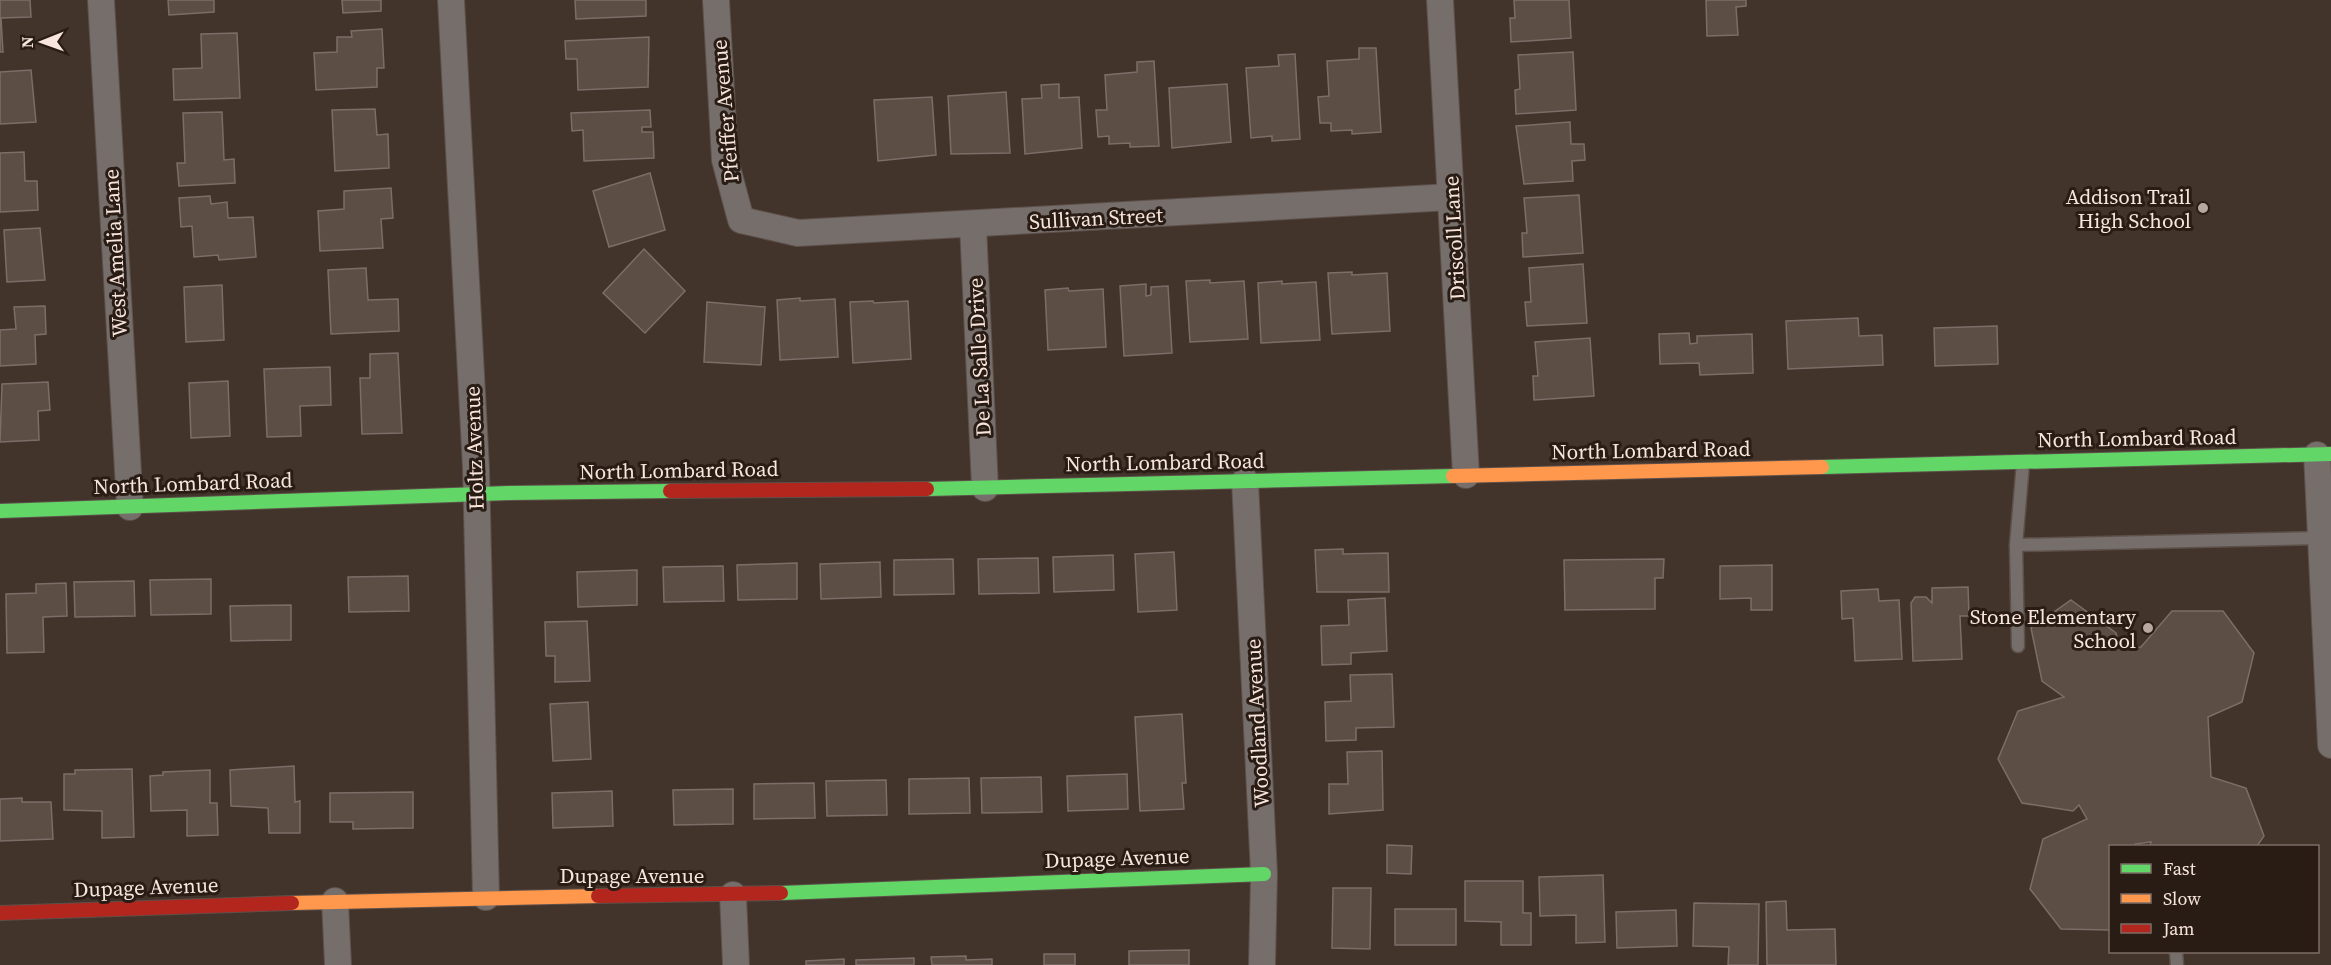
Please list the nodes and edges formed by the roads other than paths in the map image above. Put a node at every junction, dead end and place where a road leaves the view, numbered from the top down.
1 (101, 0) edge
2 (451, 0) edge
3 (716, 0) edge
4 (1440, 0) edge
5 (1452, 197) junction
6 (741, 220) joint
7 (973, 225) junction
8 (2324, 454) edge
9 (2023, 462) junction
10 (1466, 476) junction
11 (1245, 481) junction
12 (985, 488) junction
13 (476, 494) junction
14 (130, 507) junction
15 (0, 511) edge
16 (2321, 538) junction
17 (2016, 545) junction
18 (2018, 646) dead end
19 (2331, 745) edge
20 (1264, 874) junction
21 (733, 895) junction
22 (486, 897) junction
23 (335, 901) junction
24 (0, 913) edge
25 (338, 965) edge
26 (736, 965) edge
27 (1262, 965) edge

1 - 14 street, West Amelia Lane
2 - 13 street, Holtz Avenue
3 - 6 street, Pfeiffer Avenue
4 - 5 street, Driscoll Lane
5 - 7 street, Sullivan Street
5 - 10 street, Driscoll Lane
6 - 7 street, Sullivan Street
7 - 12 street, De La Salle Drive
8 - 9 street, North Lombard Road
8 - 16 street
9 - 10 street, North Lombard Road
9 - 17 lane
10 - 11 street, North Lombard Road
11 - 12 street, North Lombard Road
11 - 20 street, Woodland Avenue
12 - 13 street, North Lombard Road
13 - 14 street, North Lombard Road
13 - 22 street, Holtz Avenue
14 - 15 street, North Lombard Road
16 - 17 lane
16 - 19 street
17 - 18 lane
20 - 21 street, Dupage Avenue
20 - 27 street, Woodland Avenue
21 - 22 street, Dupage Avenue
21 - 26 street
22 - 23 street, Dupage Avenue
23 - 24 street, Dupage Avenue
23 - 25 street

